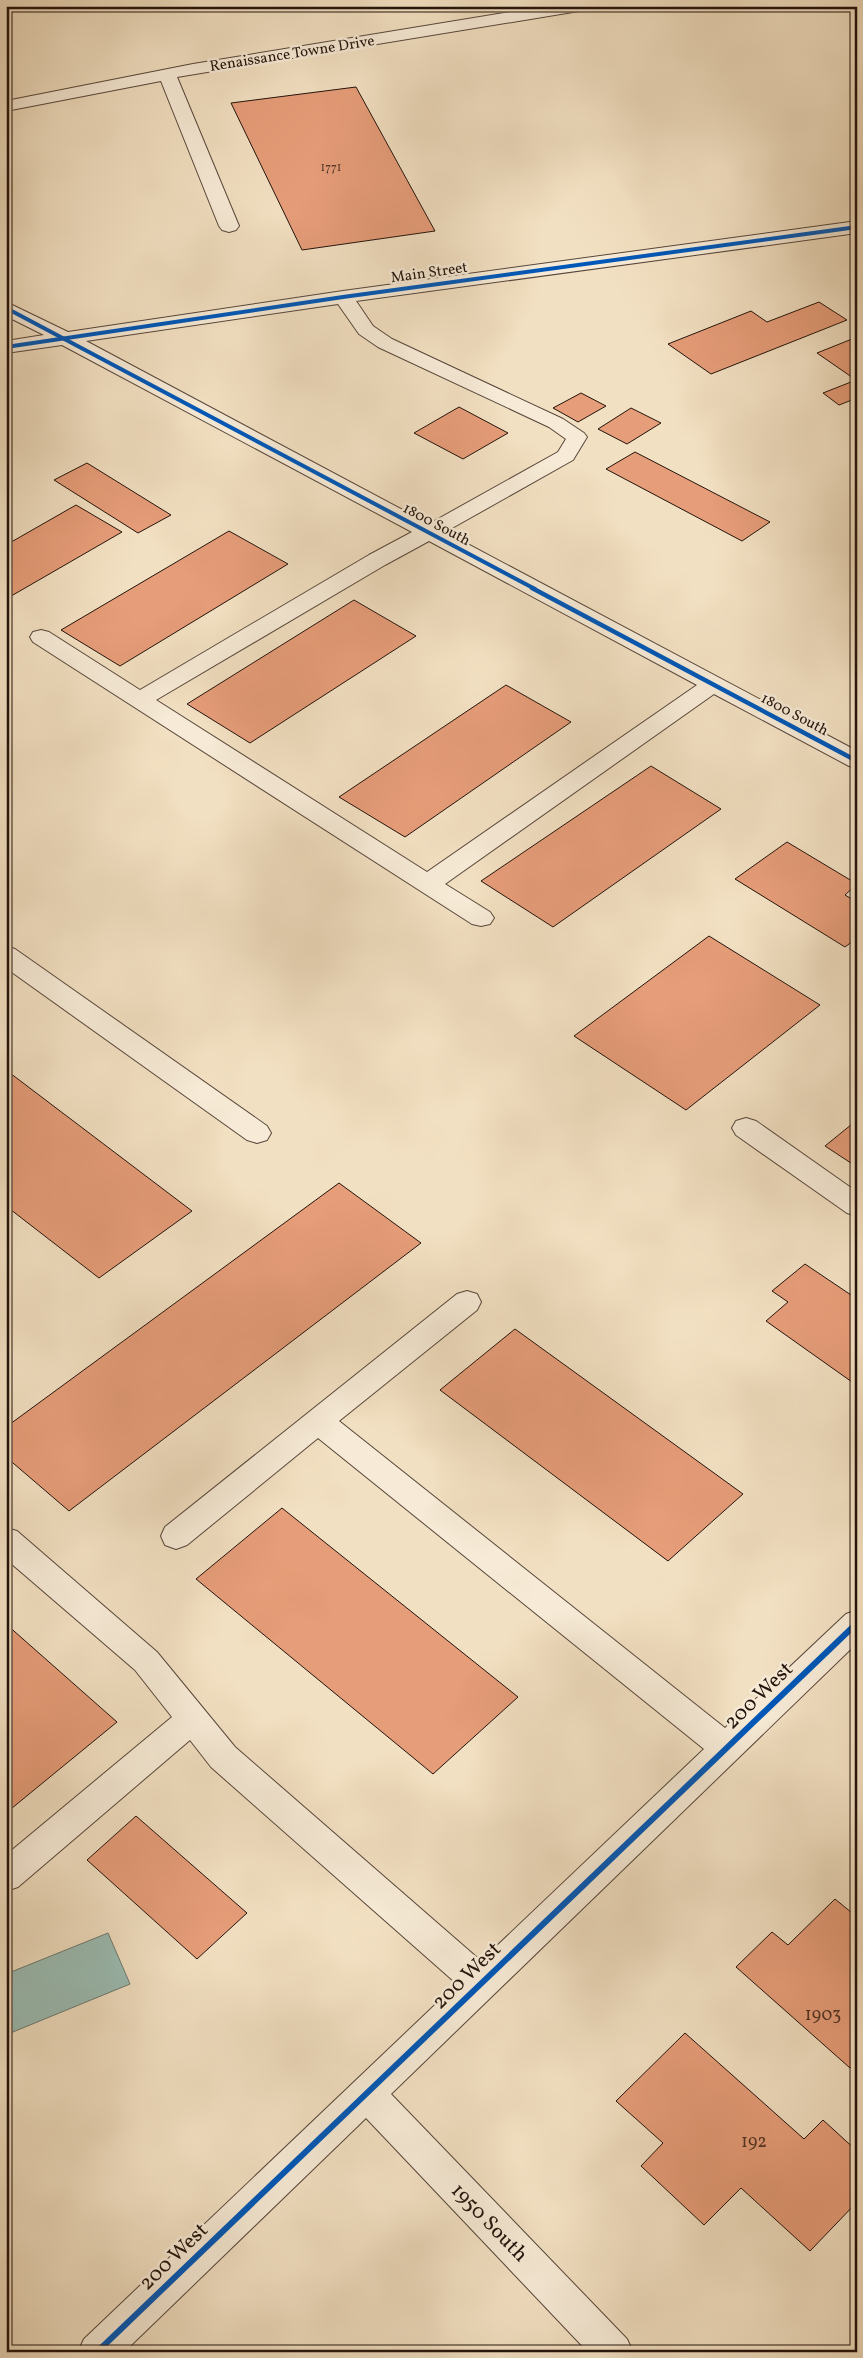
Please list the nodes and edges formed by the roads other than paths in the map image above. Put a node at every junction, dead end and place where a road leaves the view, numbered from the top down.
1 (579, 6) edge
2 (167, 74) junction
3 (6, 106) edge
4 (229, 226) dead end
5 (857, 227) edge
6 (343, 297) junction
7 (6, 308) edge
8 (65, 338) junction
9 (6, 347) edge
10 (428, 533) junction
11 (41, 637) dead end
12 (713, 684) junction
13 (140, 700) junction
14 (857, 761) edge
15 (428, 884) junction
16 (481, 918) dead end
17 (6, 955) edge
18 (746, 1128) dead end
19 (257, 1133) dead end
20 (857, 1206) edge
21 (467, 1302) dead end
22 (319, 1422) junction
23 (176, 1536) dead end
24 (6, 1540) edge
25 (857, 1623) edge
26 (192, 1719) junction
27 (726, 1748) junction
28 (6, 1876) edge
29 (481, 1983) junction
30 (366, 2093) junction
31 (97, 2352) edge
32 (614, 2352) edge

1 - 2 street, Renaissance Towne Drive
2 - 3 street, Renaissance Towne Drive
2 - 4 street
5 - 6 street, Main Street
6 - 8 street, Main Street
6 - 10 street
7 - 8 street, 1800 South
8 - 9 street, Main Street
8 - 10 street, 1800 South
10 - 12 street, 1800 South
10 - 13 street
11 - 13 street
12 - 14 street, 1800 South
12 - 15 street
13 - 15 street
15 - 16 street
17 - 19 street
18 - 20 street
21 - 22 street
22 - 23 street
22 - 27 street
24 - 26 street
25 - 27 street, 200 West
26 - 28 street
26 - 29 street
27 - 29 street, 200 West
29 - 30 street, 200 West
30 - 31 street, 200 West
30 - 32 street, 1950 South

